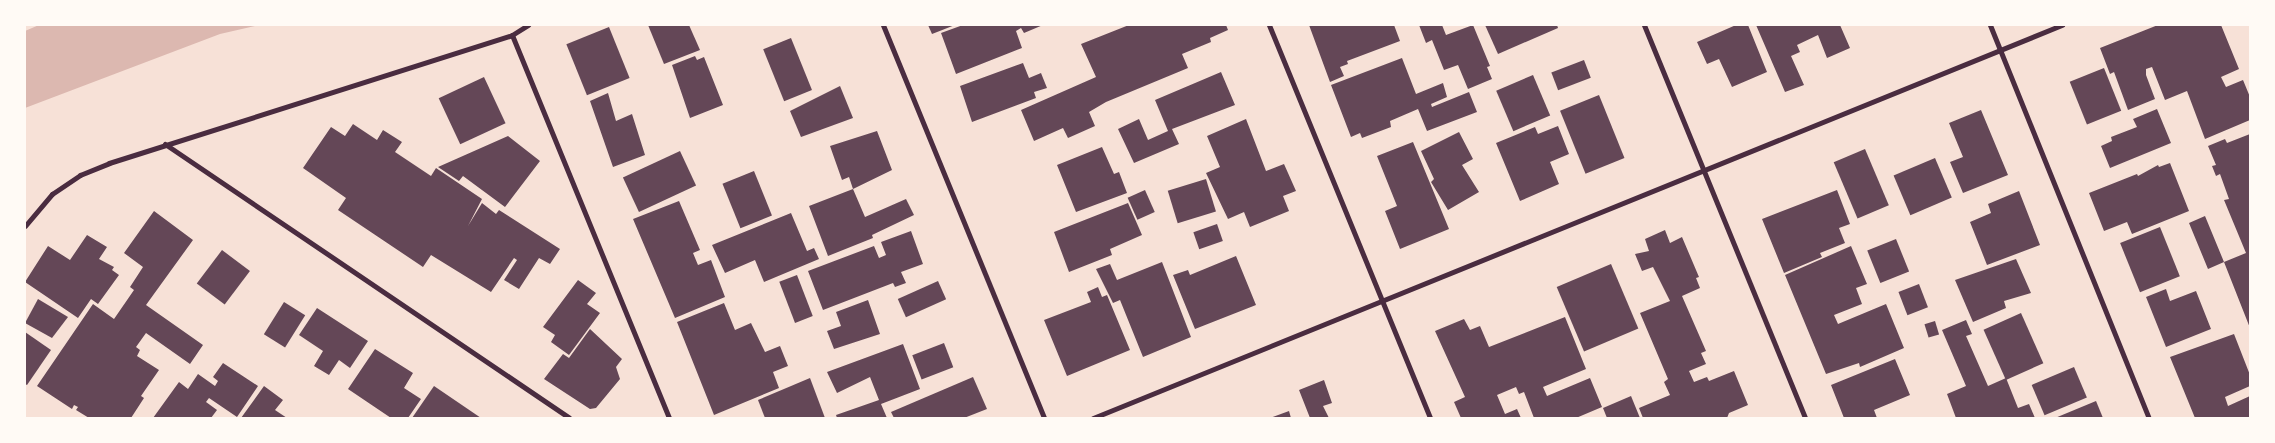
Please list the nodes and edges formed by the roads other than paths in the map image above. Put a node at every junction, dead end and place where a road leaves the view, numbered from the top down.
1 (528, 25) edge
2 (883, 25) edge
3 (1269, 25) edge
4 (1644, 25) edge
5 (1990, 25) edge
6 (2062, 25) edge
7 (512, 35) junction
8 (2000, 50) junction
9 (165, 144) junction
10 (1704, 170) junction
11 (25, 226) edge
12 (1382, 301) junction
13 (569, 418) edge
14 (668, 418) edge
15 (1044, 418) edge
16 (1093, 418) edge
17 (1430, 418) edge
18 (1804, 418) edge
19 (2149, 418) edge

1 - 7 street
2 - 15 street
3 - 12 street
4 - 10 street
5 - 8 street
6 - 8 street
7 - 9 street
7 - 14 street
8 - 10 street
8 - 19 street
9 - 11 street
9 - 13 street
10 - 12 street
10 - 18 street
12 - 16 street
12 - 17 street

